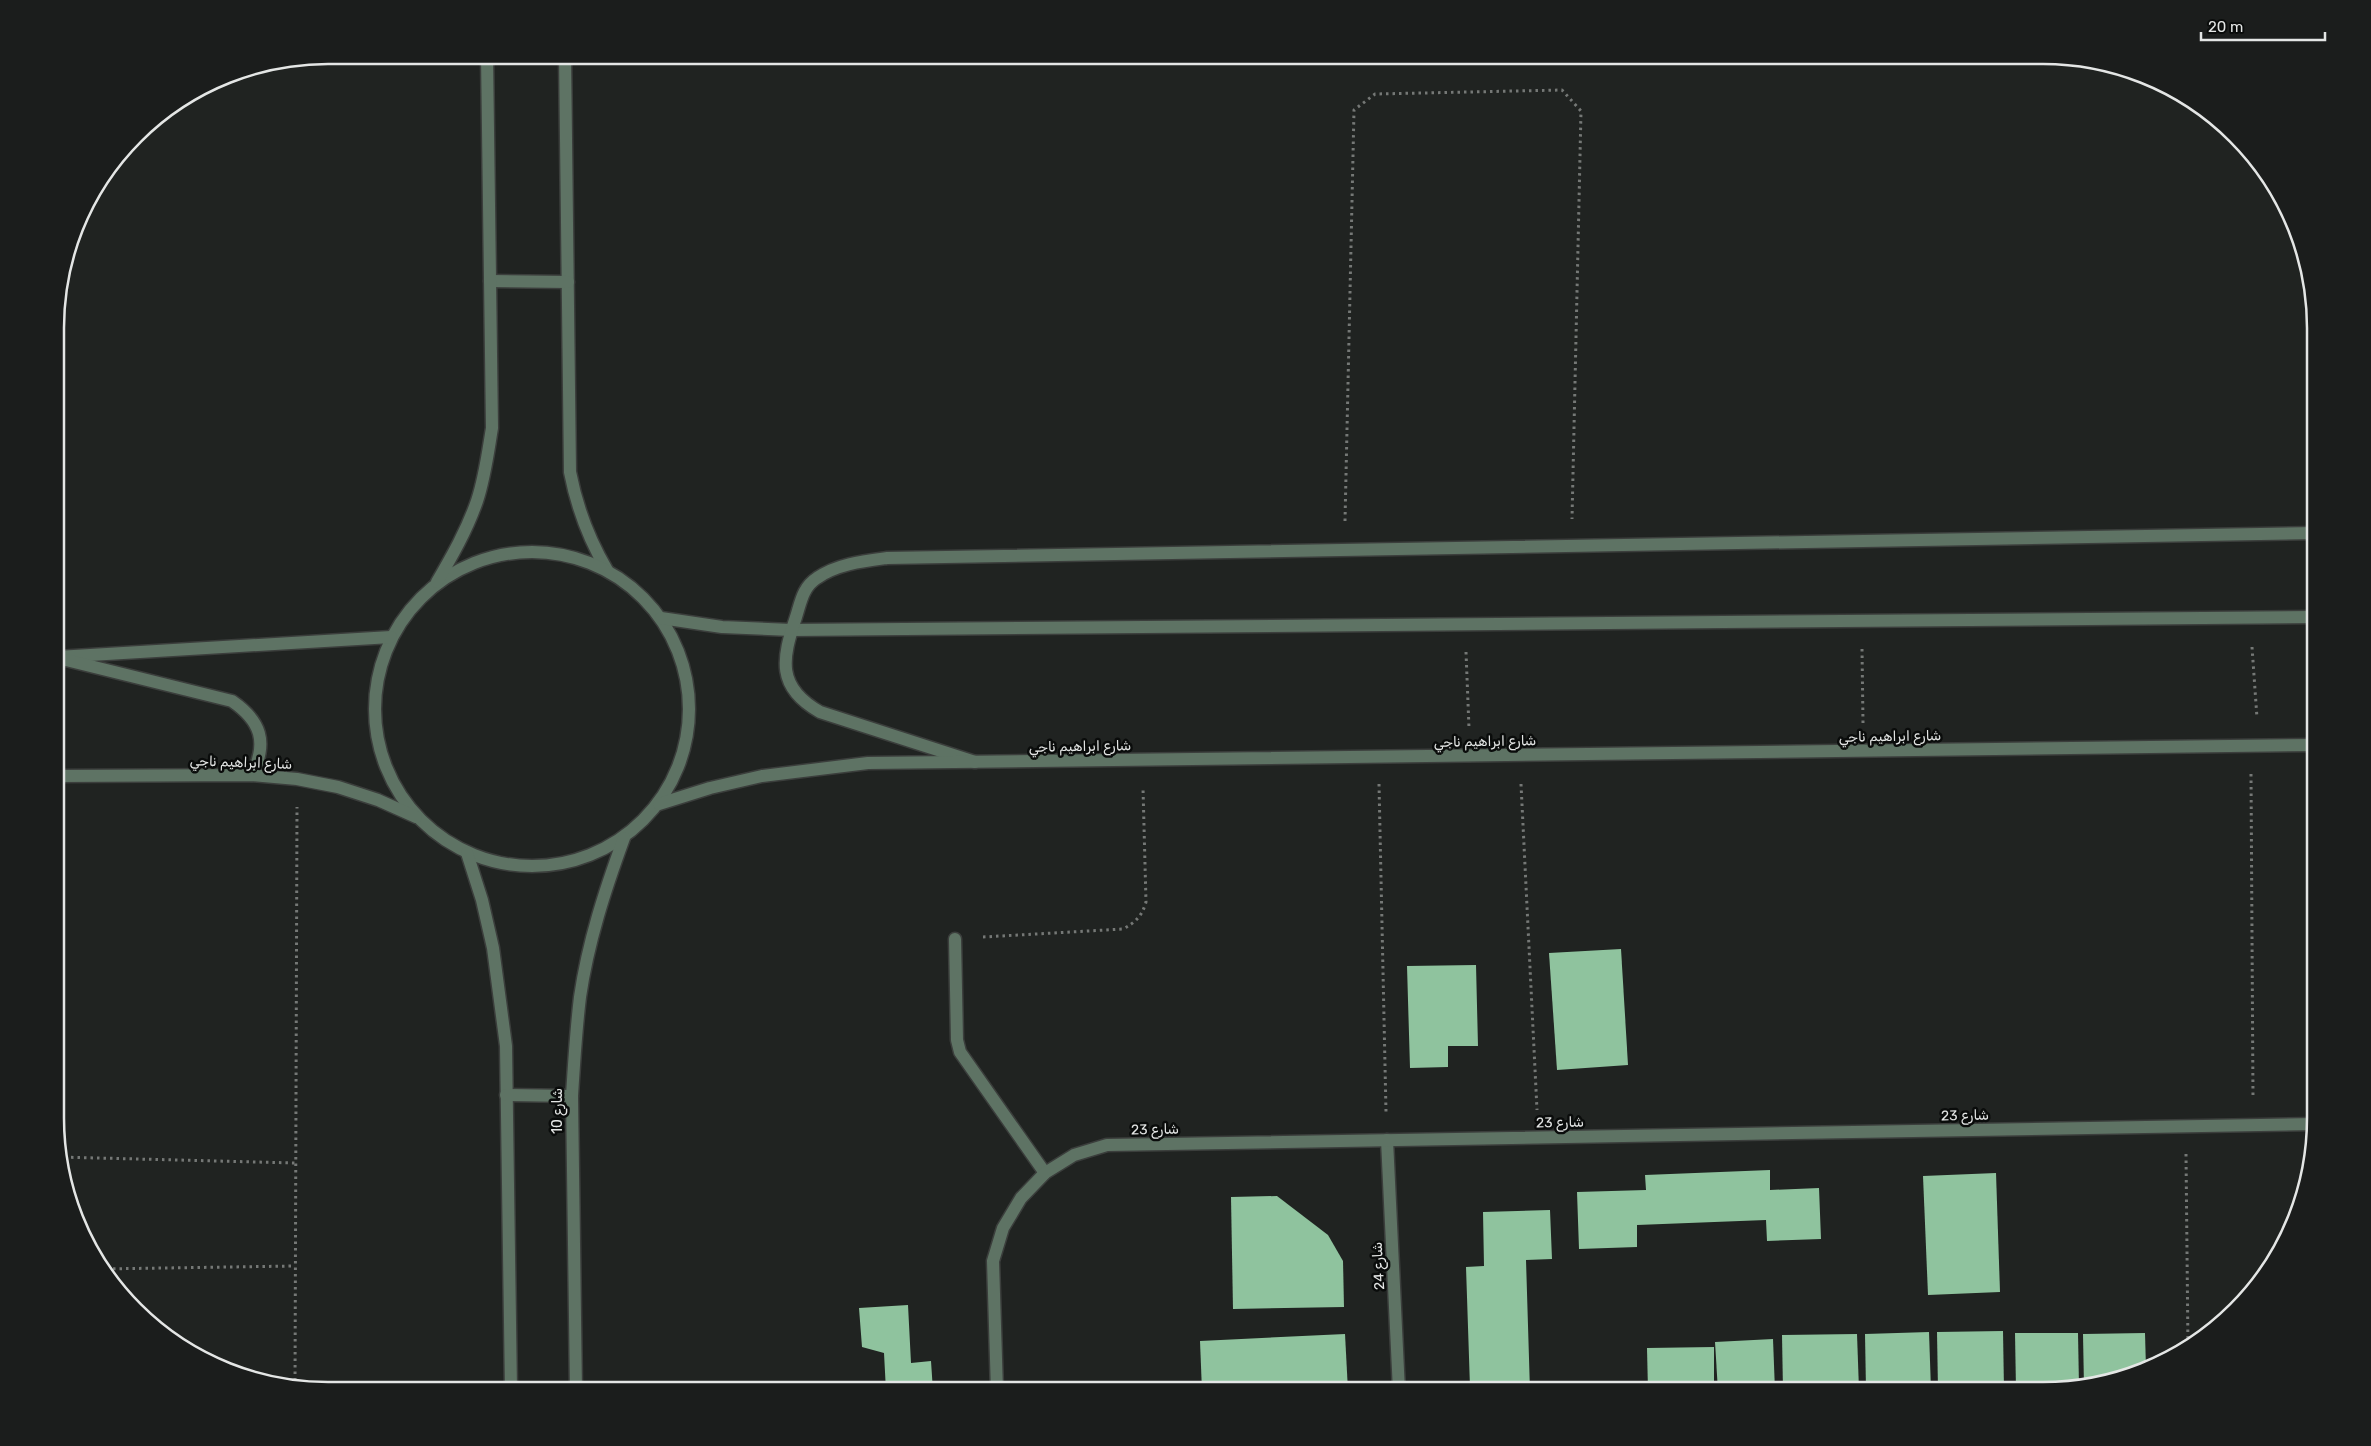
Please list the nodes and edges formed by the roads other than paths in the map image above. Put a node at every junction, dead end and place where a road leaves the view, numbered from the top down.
1 (487, 64) edge
2 (565, 64) edge
3 (490, 281) junction
4 (568, 282) junction
5 (2307, 533) edge
6 (607, 570) junction
7 (437, 582) junction
8 (2307, 617) edge
9 (661, 618) junction
10 (791, 630) junction
11 (391, 637) junction
12 (64, 658) edge
13 (64, 660) edge
14 (2307, 745) edge
15 (975, 762) junction
16 (252, 775) junction
17 (64, 776) edge
18 (659, 804) junction
19 (417, 817) junction
20 (624, 838) junction
21 (467, 853) junction
22 (955, 939) road end
23 (506, 1095) junction
24 (572, 1096) junction
25 (2307, 1124) edge
26 (1387, 1140) junction
27 (1045, 1173) junction
28 (511, 1382) edge
29 (576, 1382) edge
30 (997, 1382) edge
31 (1399, 1382) edge

1 - 3 street
2 - 4 street
3 - 4 street
3 - 7 street
4 - 6 street
5 - 10 street
6 - 7 street
6 - 9 street
7 - 11 street
8 - 10 street
9 - 10 street
9 - 18 street
10 - 15 street
11 - 12 street
11 - 19 street
13 - 16 street
14 - 15 street, شارع ابراهيم ناجي
15 - 18 street, شارع ابراهيم ناجي
16 - 17 street, شارع ابراهيم ناجي
16 - 19 street, شارع ابراهيم ناجي
18 - 20 street
19 - 21 street
20 - 21 street
20 - 24 street, شارع 10
21 - 23 street
22 - 27 street
23 - 24 street
23 - 28 street
24 - 29 street, شارع 10
25 - 26 street, شارع 23
26 - 27 street, شارع 23
26 - 31 street, شارع 24
27 - 30 street, شارع 23

